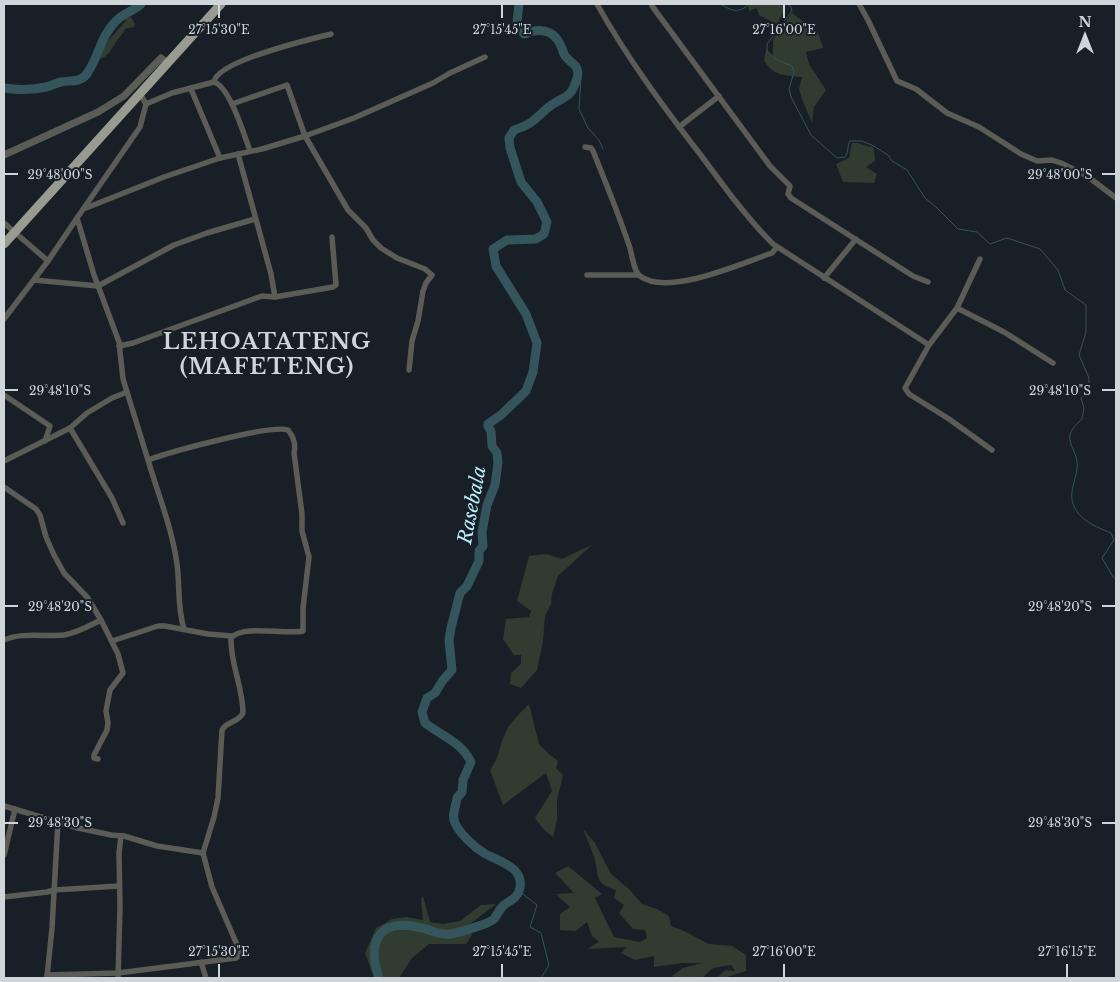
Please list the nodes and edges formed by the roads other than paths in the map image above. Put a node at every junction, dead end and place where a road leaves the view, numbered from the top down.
1 (221, 4) edge
2 (597, 4) edge
3 (859, 4) edge
4 (652, 6) dead end
5 (330, 34) dead end
6 (485, 57) dead end
7 (168, 62) junction
8 (214, 82) junction
9 (190, 89) junction
10 (140, 94) junction
11 (718, 96) junction
12 (146, 104) junction
13 (232, 104) junction
14 (679, 127) junction
15 (305, 136) junction
16 (585, 147) dead end
17 (250, 151) junction
18 (238, 154) junction
19 (4, 155) edge
20 (220, 158) junction
21 (1116, 198) edge
22 (86, 208) junction
23 (77, 218) junction
24 (255, 219) junction
25 (4, 223) edge
26 (14, 232) junction
27 (332, 237) dead end
28 (856, 239) junction
29 (4, 244) edge
30 (777, 247) junction
31 (980, 259) dead end
32 (48, 262) junction
33 (587, 275) dead end
34 (638, 275) junction
35 (824, 278) junction
36 (34, 280) junction
37 (928, 282) dead end
38 (98, 286) junction
39 (275, 298) junction
40 (957, 308) junction
41 (4, 319) edge
42 (929, 345) junction
43 (120, 346) junction
44 (1053, 363) dead end
45 (409, 370) dead end
46 (127, 392) junction
47 (4, 395) edge
48 (70, 428) junction
49 (45, 441) junction
50 (992, 450) dead end
51 (148, 460) junction
52 (4, 461) edge
53 (4, 487) edge
54 (123, 523) dead end
55 (101, 620) junction
56 (184, 629) junction
57 (232, 636) junction
58 (4, 640) edge
59 (112, 641) junction
60 (98, 759) dead end
61 (4, 806) edge
62 (15, 809) junction
63 (58, 822) junction
64 (121, 836) junction
65 (203, 853) junction
66 (4, 855) edge
67 (119, 886) junction
68 (54, 890) junction
69 (4, 897) edge
70 (201, 962) junction
71 (74, 976) edge
72 (118, 976) edge
73 (47, 977) edge
74 (206, 978) edge

1 - 7 main road
2 - 14 street
3 - 21 street
4 - 11 street
5 - 8 street
6 - 15 street
7 - 10 main road
7 - 19 street
8 - 9 street
8 - 13 street
9 - 12 street
9 - 20 street
10 - 12 street
10 - 26 main road
11 - 14 street
11 - 28 street
12 - 22 street
13 - 15 street
13 - 17 street
14 - 30 street
15 - 17 street
15 - 45 street
16 - 34 street
17 - 18 street
18 - 20 street
18 - 24 street
20 - 22 street
22 - 23 street
23 - 32 street
23 - 38 street
24 - 38 street
24 - 39 street
25 - 26 street
26 - 29 main road
26 - 32 street
27 - 39 street
28 - 35 street
28 - 37 street
30 - 34 street
30 - 35 street
31 - 40 street
32 - 36 street
33 - 34 street
35 - 42 street
36 - 38 street
36 - 41 street
38 - 43 street
39 - 43 street
40 - 42 street
40 - 44 street
42 - 50 street
43 - 46 street
46 - 48 street
46 - 51 street
47 - 49 street
48 - 49 street
48 - 54 street
49 - 52 street
51 - 56 street
51 - 57 street
53 - 55 street
55 - 58 street
55 - 59 street
56 - 57 street
56 - 59 street
57 - 65 street
59 - 60 street
61 - 62 street
62 - 63 street
62 - 66 street
63 - 64 street
63 - 68 street
64 - 65 street
64 - 67 street
65 - 70 street
67 - 68 street
67 - 72 street
68 - 69 street
68 - 73 street
70 - 72 street
70 - 74 street
71 - 72 street
71 - 73 street

